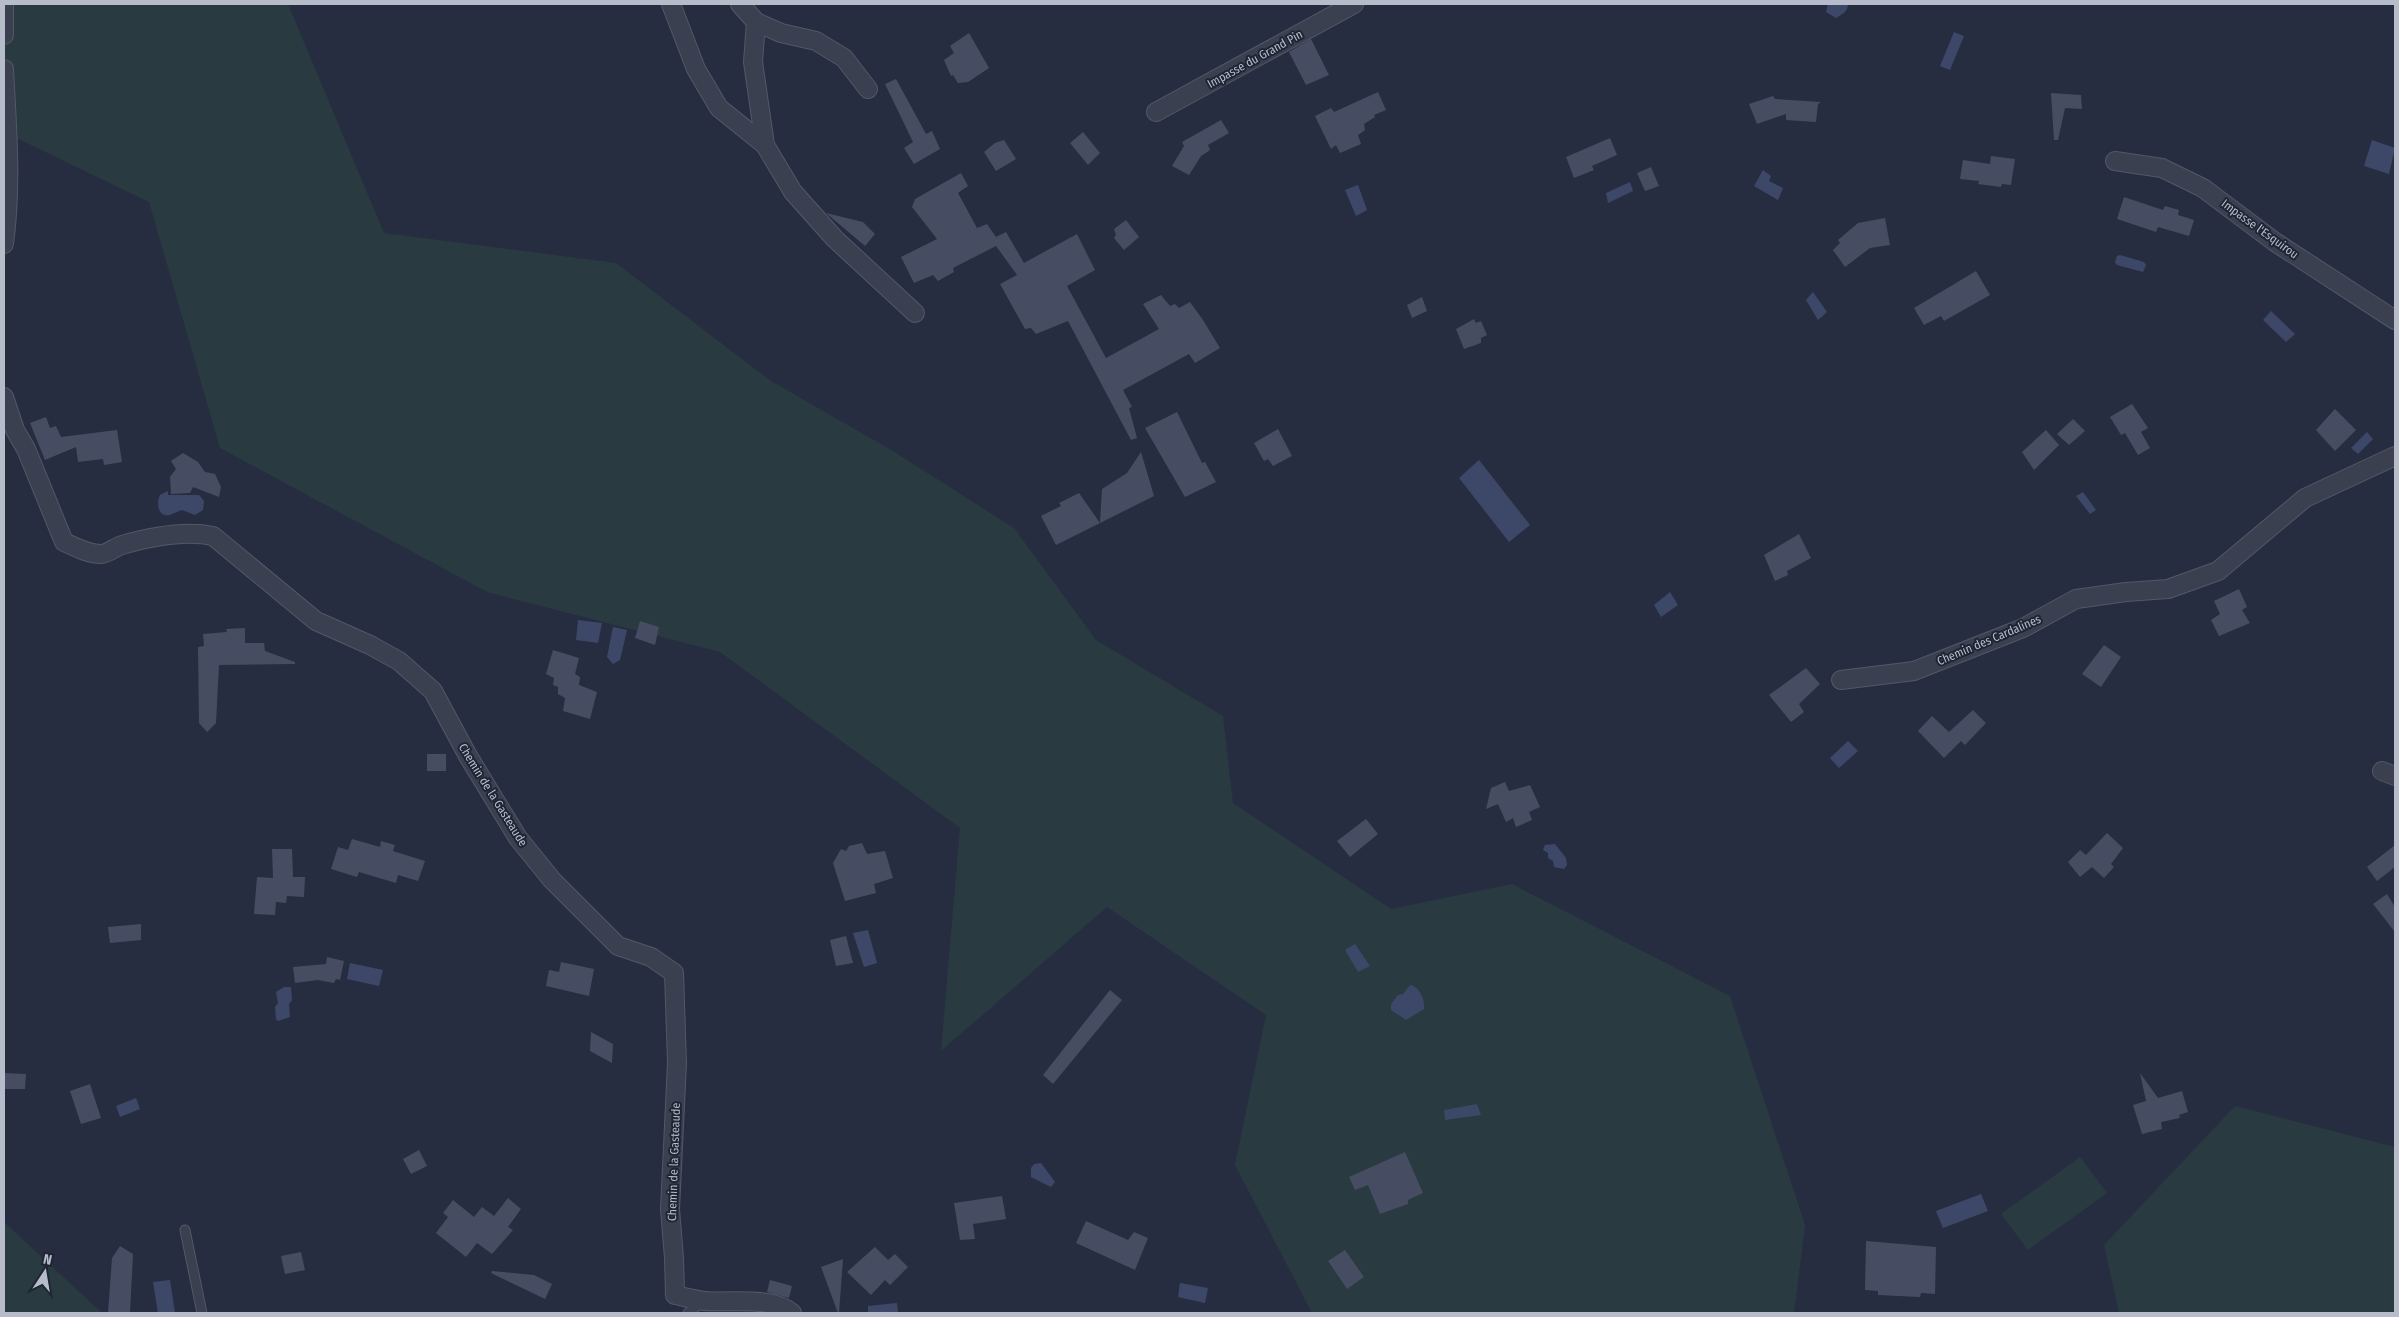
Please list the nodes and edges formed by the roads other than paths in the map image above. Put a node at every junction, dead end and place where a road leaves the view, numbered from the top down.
1 (4, 4) edge
2 (672, 4) edge
3 (740, 4) edge
4 (1354, 4) edge
5 (756, 22) junction
6 (4, 35) edge
7 (4, 69) edge
8 (868, 89) dead end
9 (1156, 112) dead end
10 (765, 145) junction
11 (2115, 161) dead end
12 (4, 244) edge
13 (915, 313) dead end
14 (2395, 320) edge
15 (4, 396) edge
16 (2395, 456) edge
17 (1841, 680) dead end
18 (185, 1230) dead end
19 (704, 1301) junction
20 (202, 1313) edge
21 (688, 1313) edge
22 (792, 1313) edge

1 - 6 street
2 - 10 street
3 - 5 street
4 - 9 street, Impasse du Grand Pin
5 - 8 street
5 - 10 street
7 - 12 street
10 - 13 street
11 - 14 street, Impasse l'Esquirou
15 - 19 street, Chemin de la Gasteaude
16 - 17 street, Chemin des Cardalines
18 - 20 lane
19 - 21 lane
19 - 22 street, Chemin de la Gasteaude

